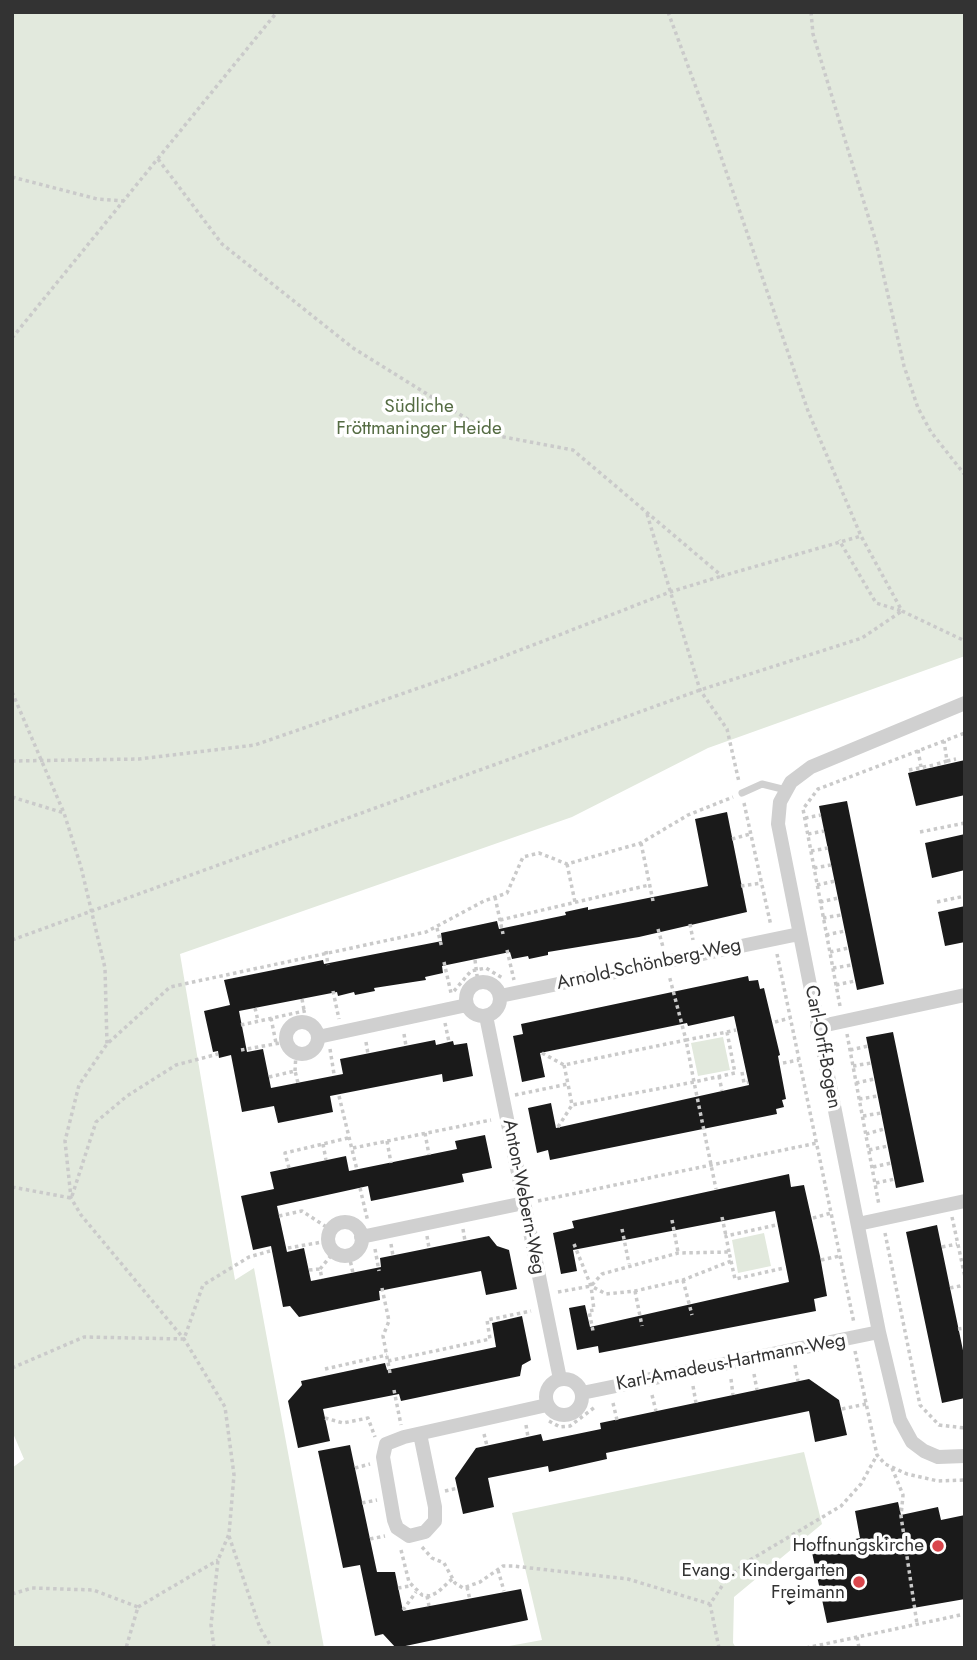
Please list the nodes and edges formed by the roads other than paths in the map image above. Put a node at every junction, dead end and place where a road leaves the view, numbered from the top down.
1 (965, 703) edge
2 (787, 790) junction
3 (742, 793) road end
4 (799, 934) junction
5 (965, 995) edge
6 (500, 996) junction
7 (461, 1007) junction
8 (486, 1016) junction
9 (817, 1027) junction
10 (329, 1034) junction
11 (965, 1201) edge
12 (524, 1203) junction
13 (858, 1224) junction
14 (361, 1237) junction
15 (879, 1332) junction
16 (560, 1379) junction
17 (582, 1393) junction
18 (547, 1405) junction
19 (420, 1434) junction
20 (965, 1456) edge

1 - 2 street
2 - 3 lane
2 - 4 street, Carl-Orff-Bogen
4 - 6 street, Arnold-Schönberg-Weg
4 - 9 street, Carl-Orff-Bogen
5 - 9 street
6 - 7 street
6 - 8 street
7 - 8 street
7 - 10 street
8 - 12 street, Anton-Webern-Weg
9 - 13 street, Carl-Orff-Bogen
10 - 10 street
11 - 13 street
12 - 14 street
12 - 16 street, Anton-Webern-Weg
13 - 15 street, Carl-Orff-Bogen
14 - 14 street
15 - 17 street, Karl-Amadeus-Hartmann-Weg
15 - 20 street, Carl-Orff-Bogen
16 - 17 street
16 - 18 street
17 - 18 street
18 - 19 street
19 - 19 street

